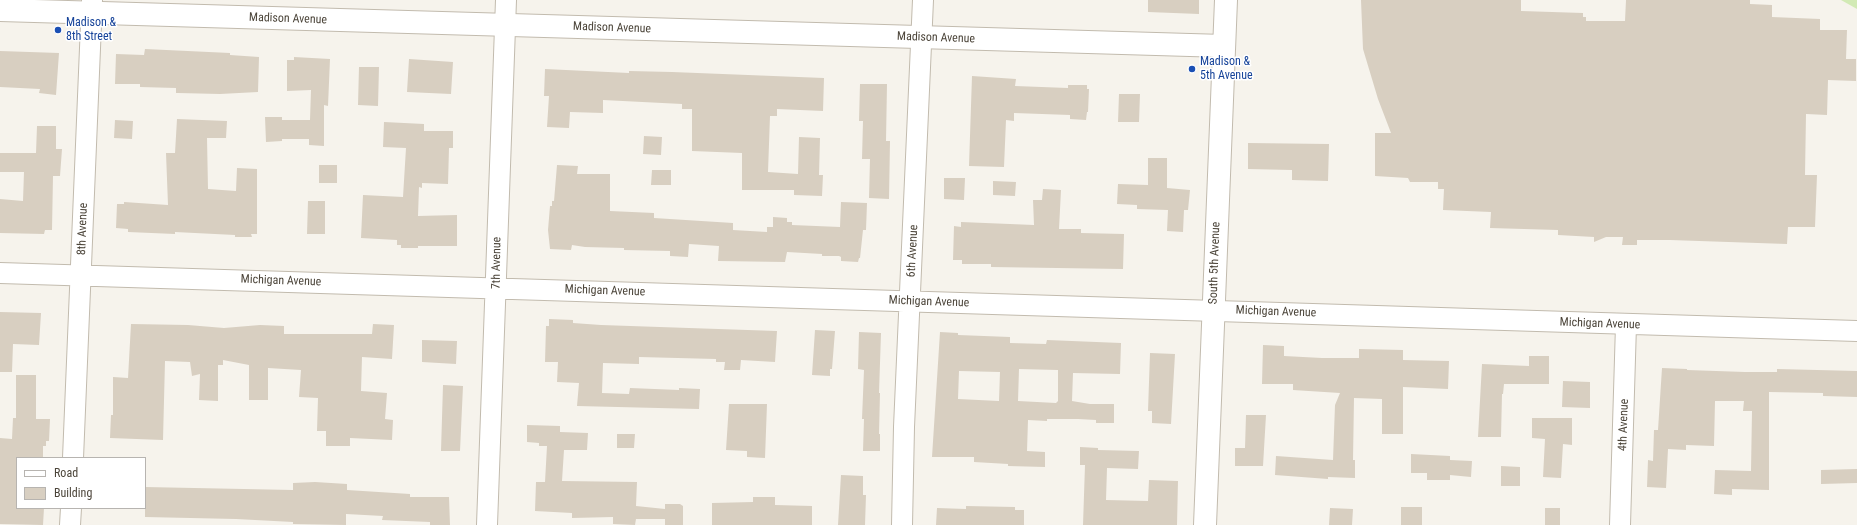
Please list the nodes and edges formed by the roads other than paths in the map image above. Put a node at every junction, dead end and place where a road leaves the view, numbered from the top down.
1 (506, 0) edge
2 (923, 0) edge
3 (1226, 0) edge
4 (92, 6) edge
5 (0, 10) edge
6 (506, 25) junction
7 (922, 38) junction
8 (1224, 46) junction
9 (0, 273) edge
10 (81, 276) junction
11 (497, 288) junction
12 (910, 301) junction
13 (1214, 310) junction
14 (1626, 325) junction
15 (1857, 331) edge
16 (73, 457) edge
17 (71, 509) edge
18 (70, 525) edge
19 (487, 525) edge
20 (902, 525) edge
21 (1205, 525) edge
22 (1620, 525) edge

1 - 6 street, 7th Avenue
2 - 7 street, 6th Avenue
3 - 8 street, South 5th Avenue
4 - 5 street, Madison Avenue
4 - 6 street, Madison Avenue
4 - 10 street, 8th Avenue
6 - 7 street, Madison Avenue
6 - 11 street, 7th Avenue
7 - 8 street, Madison Avenue
7 - 12 street, 6th Avenue
8 - 13 street, South 5th Avenue
9 - 10 street, Michigan Avenue
10 - 11 street, Michigan Avenue
10 - 16 street, 8th Avenue
11 - 12 street, Michigan Avenue
11 - 19 street, 7th Avenue
12 - 13 street, Michigan Avenue
12 - 20 street, 6th Avenue
13 - 14 street, Michigan Avenue
13 - 21 street, South 5th Avenue
14 - 15 street, Michigan Avenue
14 - 22 street, 4th Avenue
17 - 18 street

